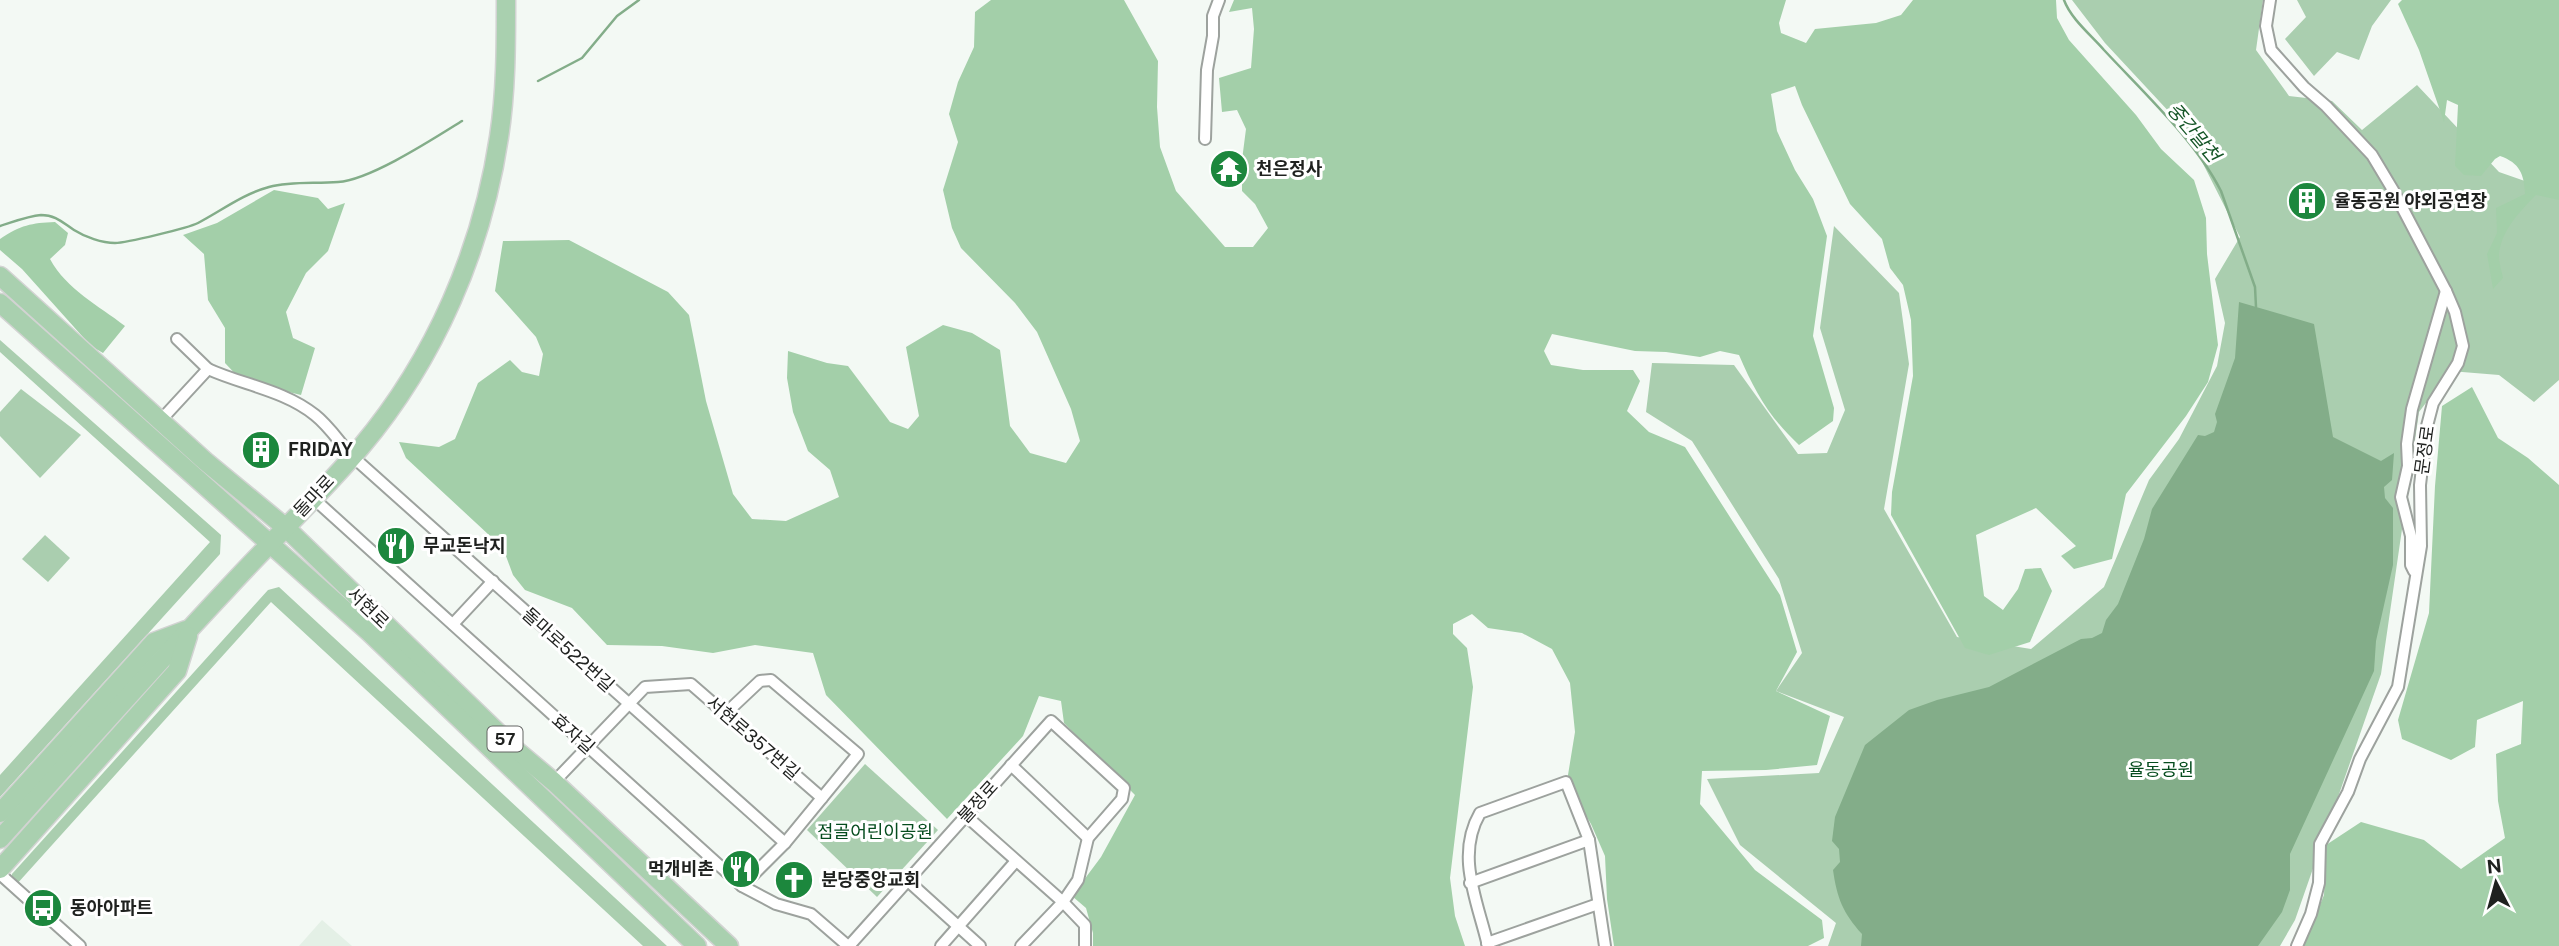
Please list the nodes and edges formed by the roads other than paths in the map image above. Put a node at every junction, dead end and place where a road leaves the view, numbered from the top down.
1 (506, 0) edge
2 (1219, 0) edge
3 (2270, 0) edge
4 (1205, 139) dead end
5 (0, 276) edge
6 (2446, 291) junction
7 (0, 303) edge
8 (177, 340) dead end
9 (208, 369) junction
10 (160, 421) junction
11 (352, 456) junction
12 (313, 498) junction
13 (285, 527) junction
14 (271, 542) junction
15 (2415, 574) junction
16 (493, 581) junction
17 (453, 624) junction
18 (190, 629) junction
19 (628, 705) junction
20 (725, 713) junction
21 (589, 748) junction
22 (1011, 765) junction
23 (554, 782) junction
24 (822, 798) junction
25 (0, 813) edge
26 (965, 816) junction
27 (1088, 838) junction
28 (0, 839) edge
29 (1588, 840) junction
30 (785, 843) junction
31 (1016, 861) junction
32 (0, 872) edge
33 (907, 880) junction
34 (1470, 883) junction
35 (742, 886) junction
36 (1063, 902) junction
37 (1598, 904) junction
38 (959, 927) junction
39 (1487, 944) edge
40 (77, 945) edge
41 (697, 946) edge
42 (729, 946) edge
43 (849, 946) edge
44 (941, 946) edge
45 (980, 946) edge
46 (1021, 946) edge
47 (1086, 946) edge
48 (1605, 946) edge
49 (2297, 946) edge

1 - 11 main road, 돌마로
2 - 4 street
3 - 6 street, 문정로
5 - 10 main road, 서현로 / 57
6 - 15 street
6 - 15 street, 문정로
7 - 14 main road, 서현로 / 57
8 - 9 street
9 - 10 street
9 - 11 street, 돌마로522번길
10 - 13 main road, 서현로 / 57
11 - 12 main road, 돌마로
11 - 16 street, 돌마로522번길
12 - 13 main road, 돌마로
12 - 17 street, 효자길
13 - 14 main road, 돌마로
13 - 23 main road, 서현로 / 57
14 - 18 main road, 돌마로
14 - 41 main road, 서현로 / 57
15 - 49 street, 문정로
16 - 17 street
16 - 19 street, 돌마로522번길
17 - 21 street, 효자길
18 - 25 main road
18 - 28 main road, 돌마로
18 - 32 main road
19 - 20 street, 서현로357번길
19 - 21 street, 서현로357번길
19 - 30 street, 돌마로522번길
20 - 24 street, 서현로357번길
20 - 24 street
21 - 23 street, 서현로357번길
21 - 35 street, 효자길
22 - 26 street, 불정로
22 - 27 street
22 - 27 street, 불정로
23 - 42 main road, 서현로 / 57
24 - 30 street
26 - 31 street
26 - 33 street, 불정로
27 - 36 street
29 - 34 street
29 - 34 street
29 - 37 street
30 - 35 street
31 - 36 street
31 - 38 street
32 - 40 street
33 - 38 street
33 - 43 street, 불정로
34 - 39 street
35 - 43 street, 효자길
36 - 46 street
36 - 47 street
37 - 39 street
37 - 48 street
38 - 44 street
38 - 45 street

